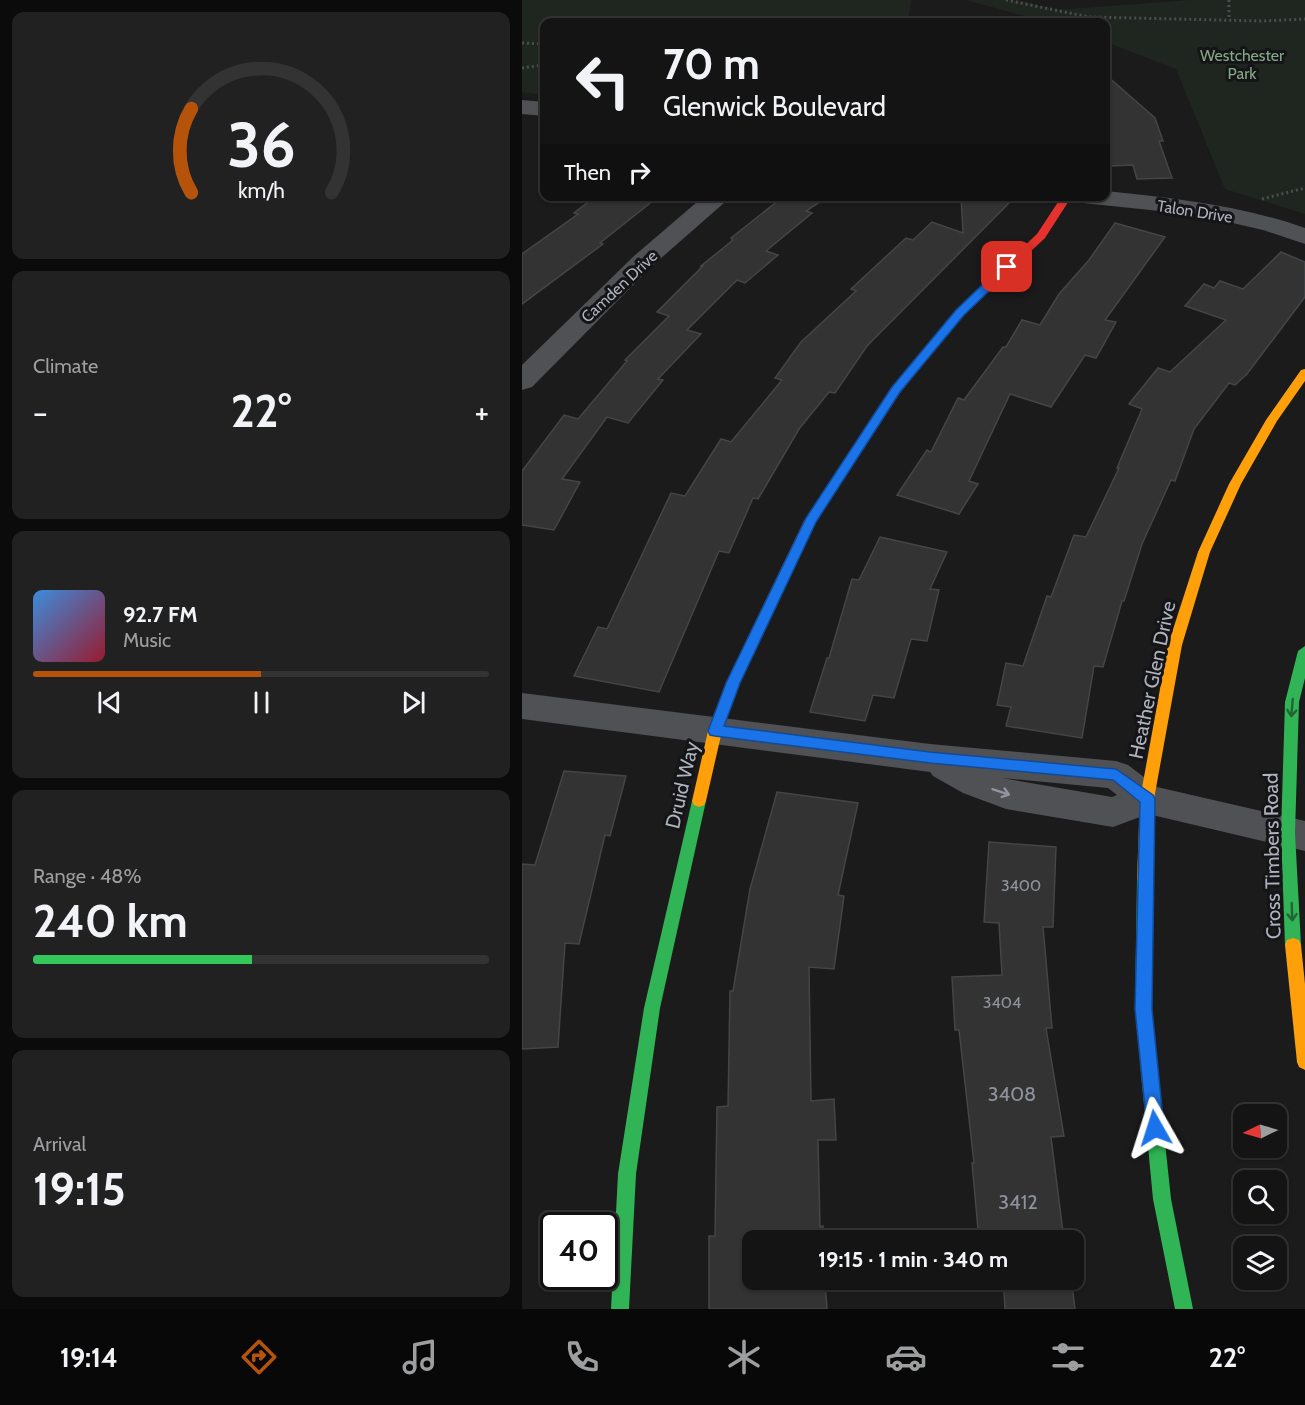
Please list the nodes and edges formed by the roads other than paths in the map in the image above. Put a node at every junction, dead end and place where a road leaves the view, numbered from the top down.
1 (522, 107) edge
2 (540, 109) edge
3 (1110, 199) edge
4 (714, 201) edge
5 (1064, 201) edge
6 (1305, 236) edge
7 (1305, 373) edge
8 (522, 381) edge
9 (1305, 651) edge
10 (522, 706) edge
11 (715, 731) junction
12 (1147, 799) junction
13 (1296, 835) edge
14 (1305, 1062) edge
15 (620, 1309) edge
16 (1184, 1309) edge

1 - 2 street
3 - 6 street, Talon Drive
4 - 8 street, Camden Drive
5 - 11 street, Druid Way
7 - 12 street, Heather Glen Drive
9 -> 13 street, Cross Timbers Road
10 - 11 street
11 - 12 street
11 - 15 street, Druid Way
12 - 13 street
12 - 16 street, Heather Glen Drive
13 -> 14 street, Cross Timbers Road

